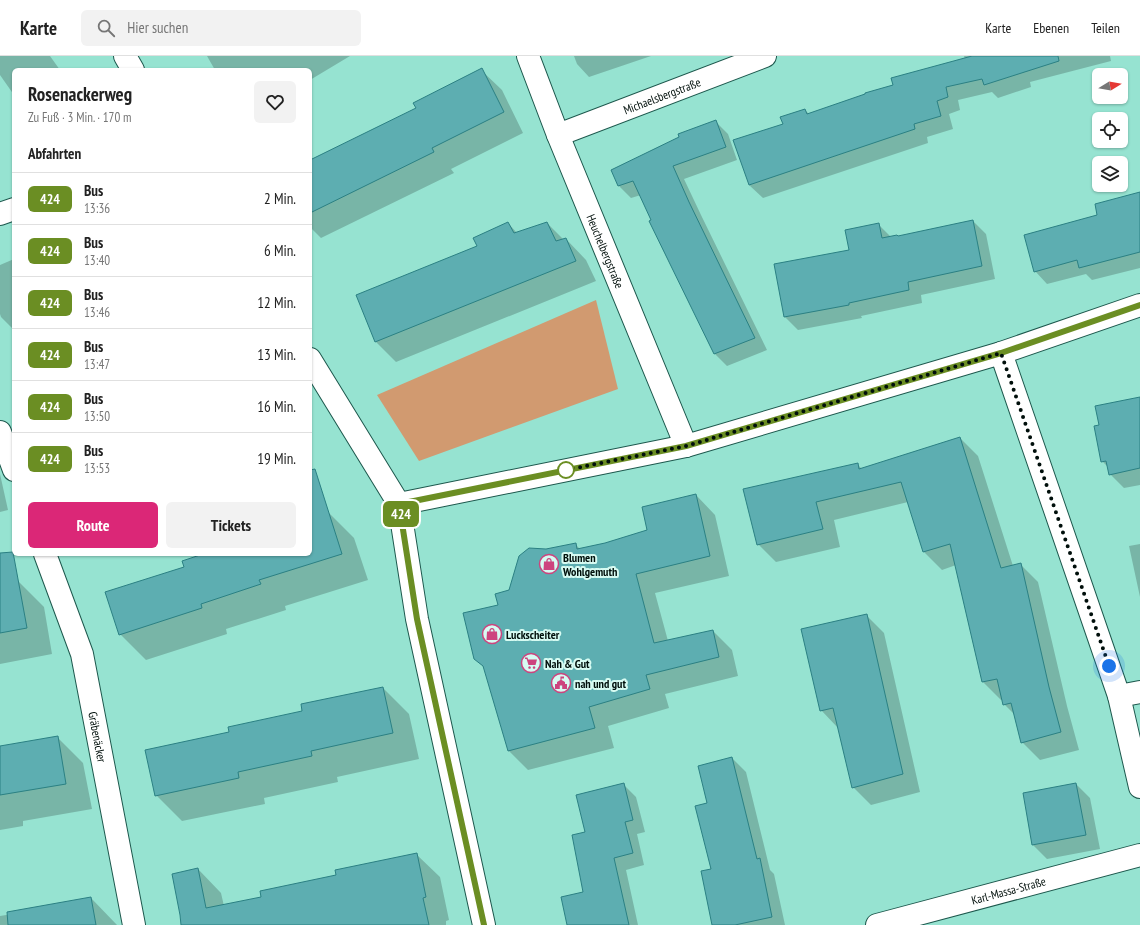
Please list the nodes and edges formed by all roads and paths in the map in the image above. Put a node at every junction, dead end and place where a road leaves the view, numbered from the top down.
1 (125, 56) edge
2 (528, 56) edge
3 (765, 56) edge
4 (132, 68) edge
5 (558, 135) junction
6 (12, 210) edge
7 (0, 214) edge
8 (1140, 305) edge
9 (1001, 353) junction
10 (312, 361) edge
11 (0, 432) edge
12 (686, 446) junction
13 (12, 465) edge
14 (399, 504) junction
15 (46, 556) edge
16 (1140, 692) edge
17 (1119, 696) junction
18 (1140, 787) edge
19 (1140, 855) edge
20 (134, 925) edge
21 (484, 925) edge
22 (877, 925) edge

1 - 4 street
2 - 5 street, Heuchelbergstraße
3 - 5 street, Michaelsbergstraße
5 - 12 street, Heuchelbergstraße
6 - 7 street
8 - 9 street
9 - 12 street
9 - 17 street
10 - 14 street
11 - 13 street
12 - 14 street
14 - 21 street
15 - 20 street, Gräbenäcker
16 - 17 street
17 - 18 street
19 - 22 street, Karl-Massa-Straße

